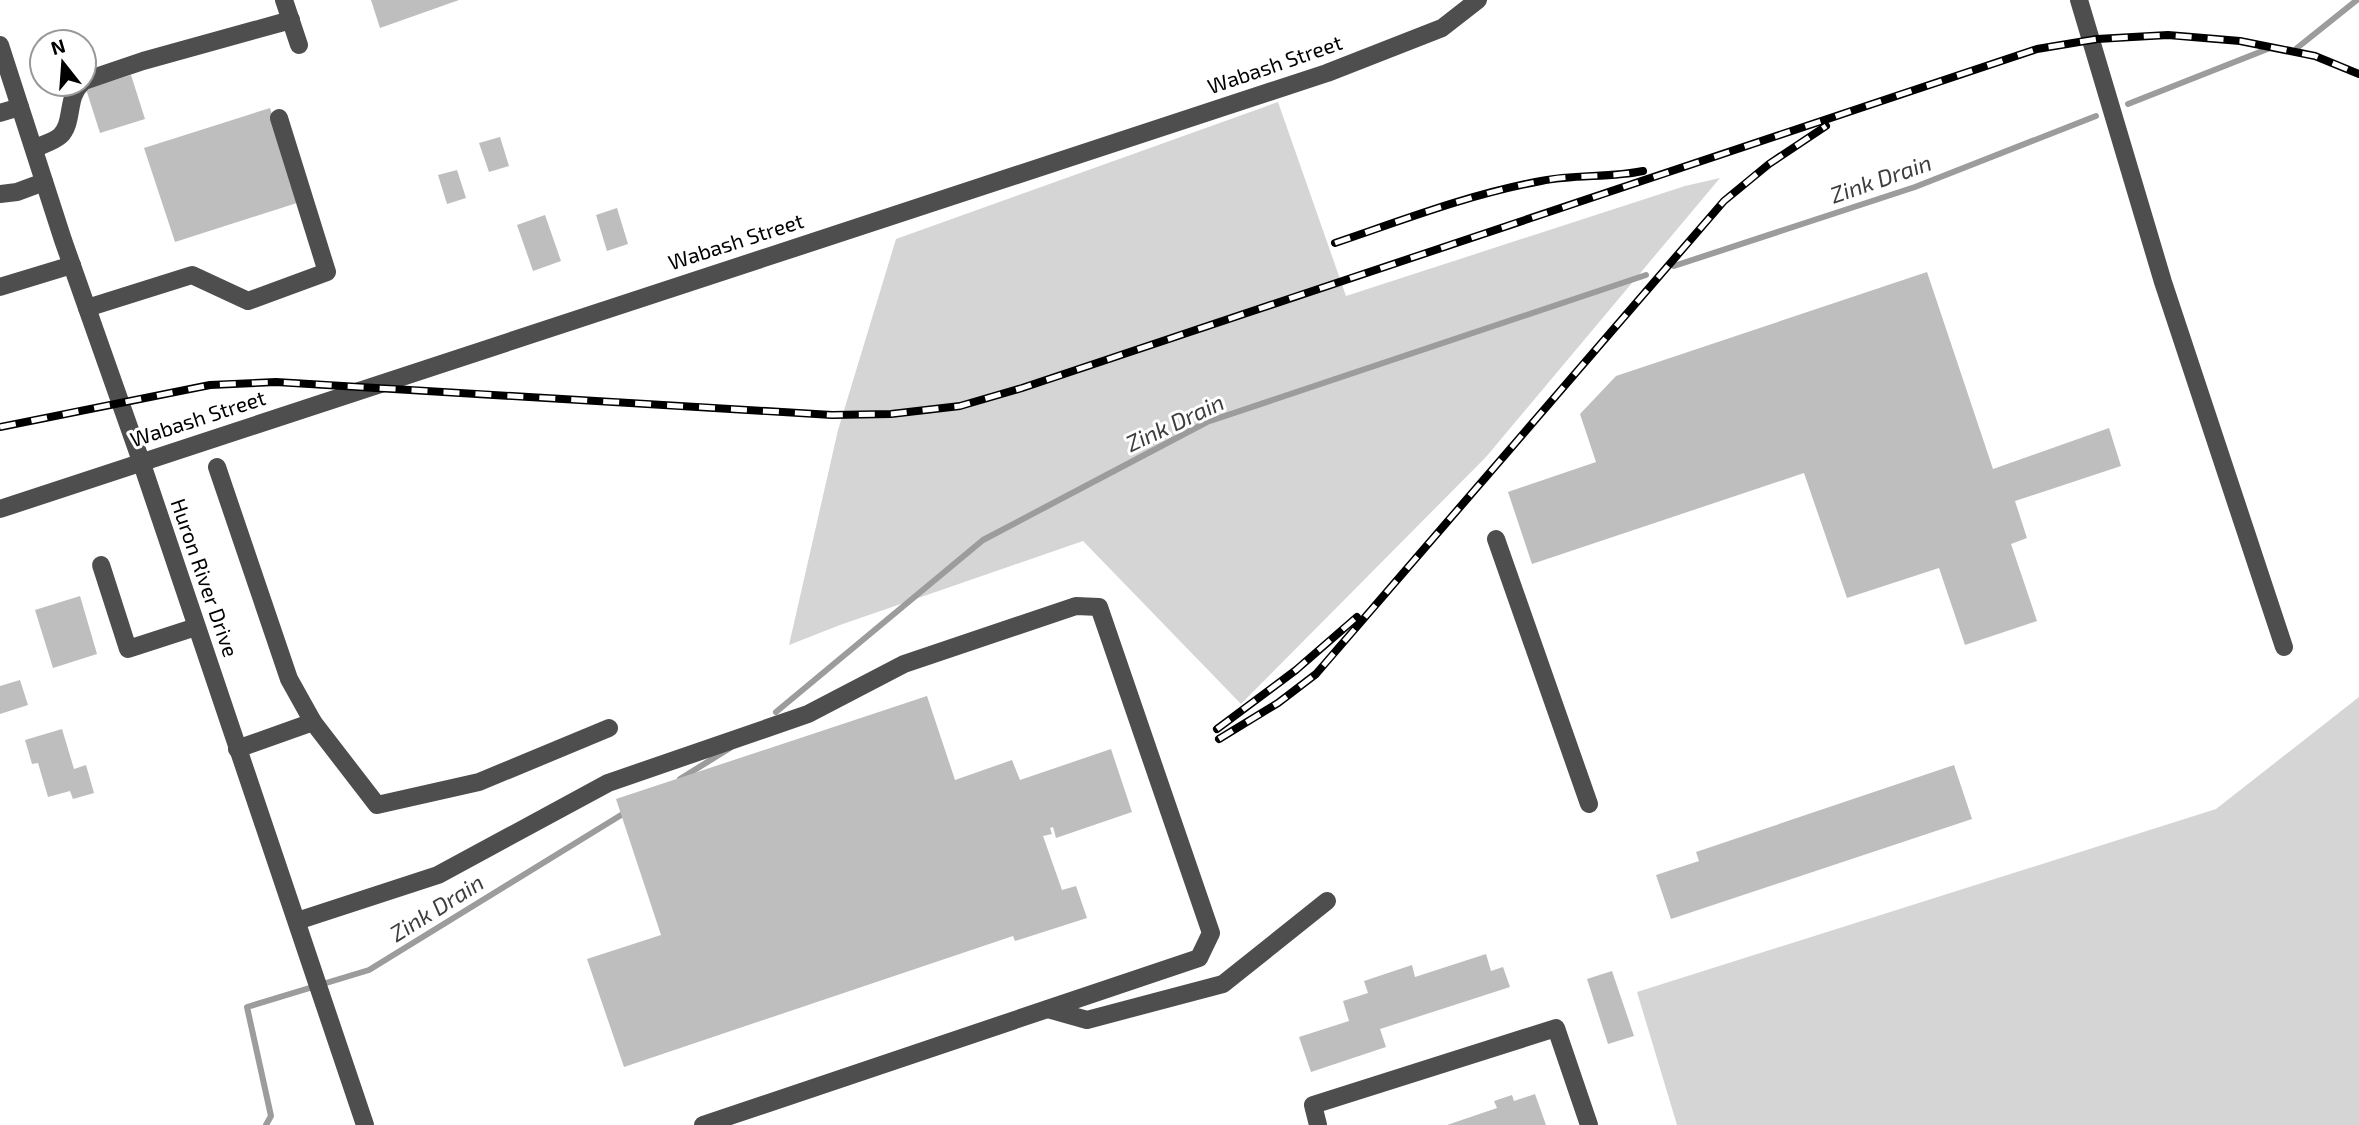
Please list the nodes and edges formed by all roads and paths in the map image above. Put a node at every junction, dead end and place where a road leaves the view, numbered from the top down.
1 (284, 0) edge
2 (1478, 0) edge
3 (2080, 0) edge
4 (291, 20) junction
5 (299, 45) dead end
6 (0, 46) edge
7 (98, 76) edge
8 (74, 98) edge
9 (20, 107) junction
10 (0, 113) edge
11 (279, 118) dead end
12 (34, 149) junction
13 (44, 182) junction
14 (0, 194) edge
15 (72, 265) junction
16 (0, 287) edge
17 (87, 308) junction
18 (141, 461) junction
19 (217, 467) dead end
20 (0, 509) edge
21 (1496, 539) dead end
22 (102, 565) dead end
23 (197, 627) junction
24 (2284, 647) dead end
25 (313, 722) junction
26 (609, 728) dead end
27 (237, 748) junction
28 (1590, 804) dead end
29 (1327, 901) dead end
30 (297, 921) junction
31 (1048, 1009) junction
32 (365, 1125) edge
33 (703, 1125) edge
34 (1318, 1125) edge
35 (1589, 1125) edge

1 - 4 street
2 - 18 street, Wabash Street
3 - 24 street
4 - 5 street
4 - 7 street
6 - 9 street, Huron River Drive
8 - 12 street
9 - 10 street
9 - 12 street, Huron River Drive
11 - 17 street
12 - 13 street, Huron River Drive
13 - 14 street
13 - 15 street, Huron River Drive
15 - 16 street
15 - 17 street, Huron River Drive
17 - 18 street, Huron River Drive
18 - 20 street, Wabash Street
18 - 23 street, Huron River Drive
19 - 25 street
21 - 28 street
22 - 23 street
23 - 27 street, Huron River Drive
25 - 26 street
25 - 27 street
27 - 30 street, Huron River Drive
29 - 31 street
30 - 31 street
30 - 32 street, Huron River Drive
31 - 33 street
34 - 35 street

